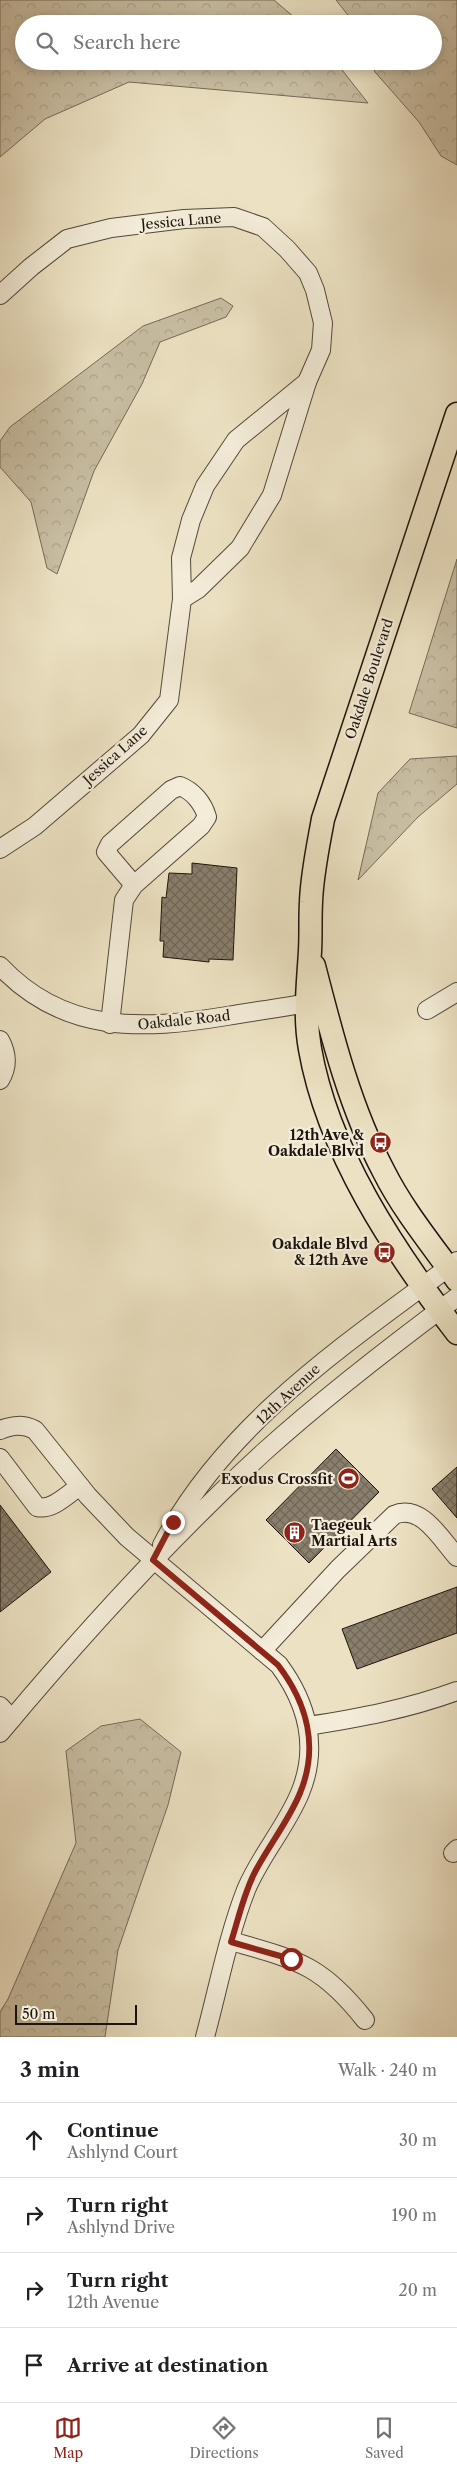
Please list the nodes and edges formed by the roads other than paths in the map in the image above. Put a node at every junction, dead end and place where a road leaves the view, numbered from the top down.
1 (0, 295) edge
2 (307, 382) junction
3 (457, 414) edge
4 (182, 599) junction
5 (0, 849) edge
6 (134, 885) junction
7 (0, 966) edge
8 (457, 992) edge
9 (314, 1002) junction
10 (427, 1010) dead end
11 (110, 1024) junction
12 (0, 1040) edge
13 (0, 1080) edge
14 (454, 1269) edge
15 (423, 1286) junction
16 (448, 1303) edge
17 (457, 1333) edge
18 (0, 1430) edge
19 (0, 1458) edge
20 (80, 1486) junction
21 (457, 1557) edge
22 (153, 1560) junction
23 (262, 1651) junction
24 (457, 1691) edge
25 (6, 1712) edge
26 (308, 1726) junction
27 (0, 1733) edge
28 (231, 1942) junction
29 (365, 2020) dead end
30 (205, 2037) edge

1 - 2 street, Jessica Lane
2 - 4 street, Jessica Lane
2 - 4 street, Jessica Lane
3 - 9 main road, Oakdale Boulevard
4 - 5 street, Jessica Lane
6 - 6 street
6 - 11 street
7 - 11 street, Oakdale Road
8 - 10 street
9 - 11 street, Oakdale Road
9 - 14 main road, Oakdale Boulevard
9 - 15 main road, Oakdale Boulevard
12 - 13 street
14 - 15 street, 12th Avenue
15 - 16 main road, Oakdale Boulevard
15 - 22 street, 12th Avenue
16 - 17 main road, Oakdale Boulevard
16 - 22 street, 12th Avenue
18 - 20 street
19 - 20 street
20 - 22 street
21 - 23 street
22 - 23 street
22 - 25 street, 12th Avenue
23 - 26 street
24 - 26 street
25 - 27 street, 12th Avenue
26 - 28 street
28 - 29 street
28 - 30 street

